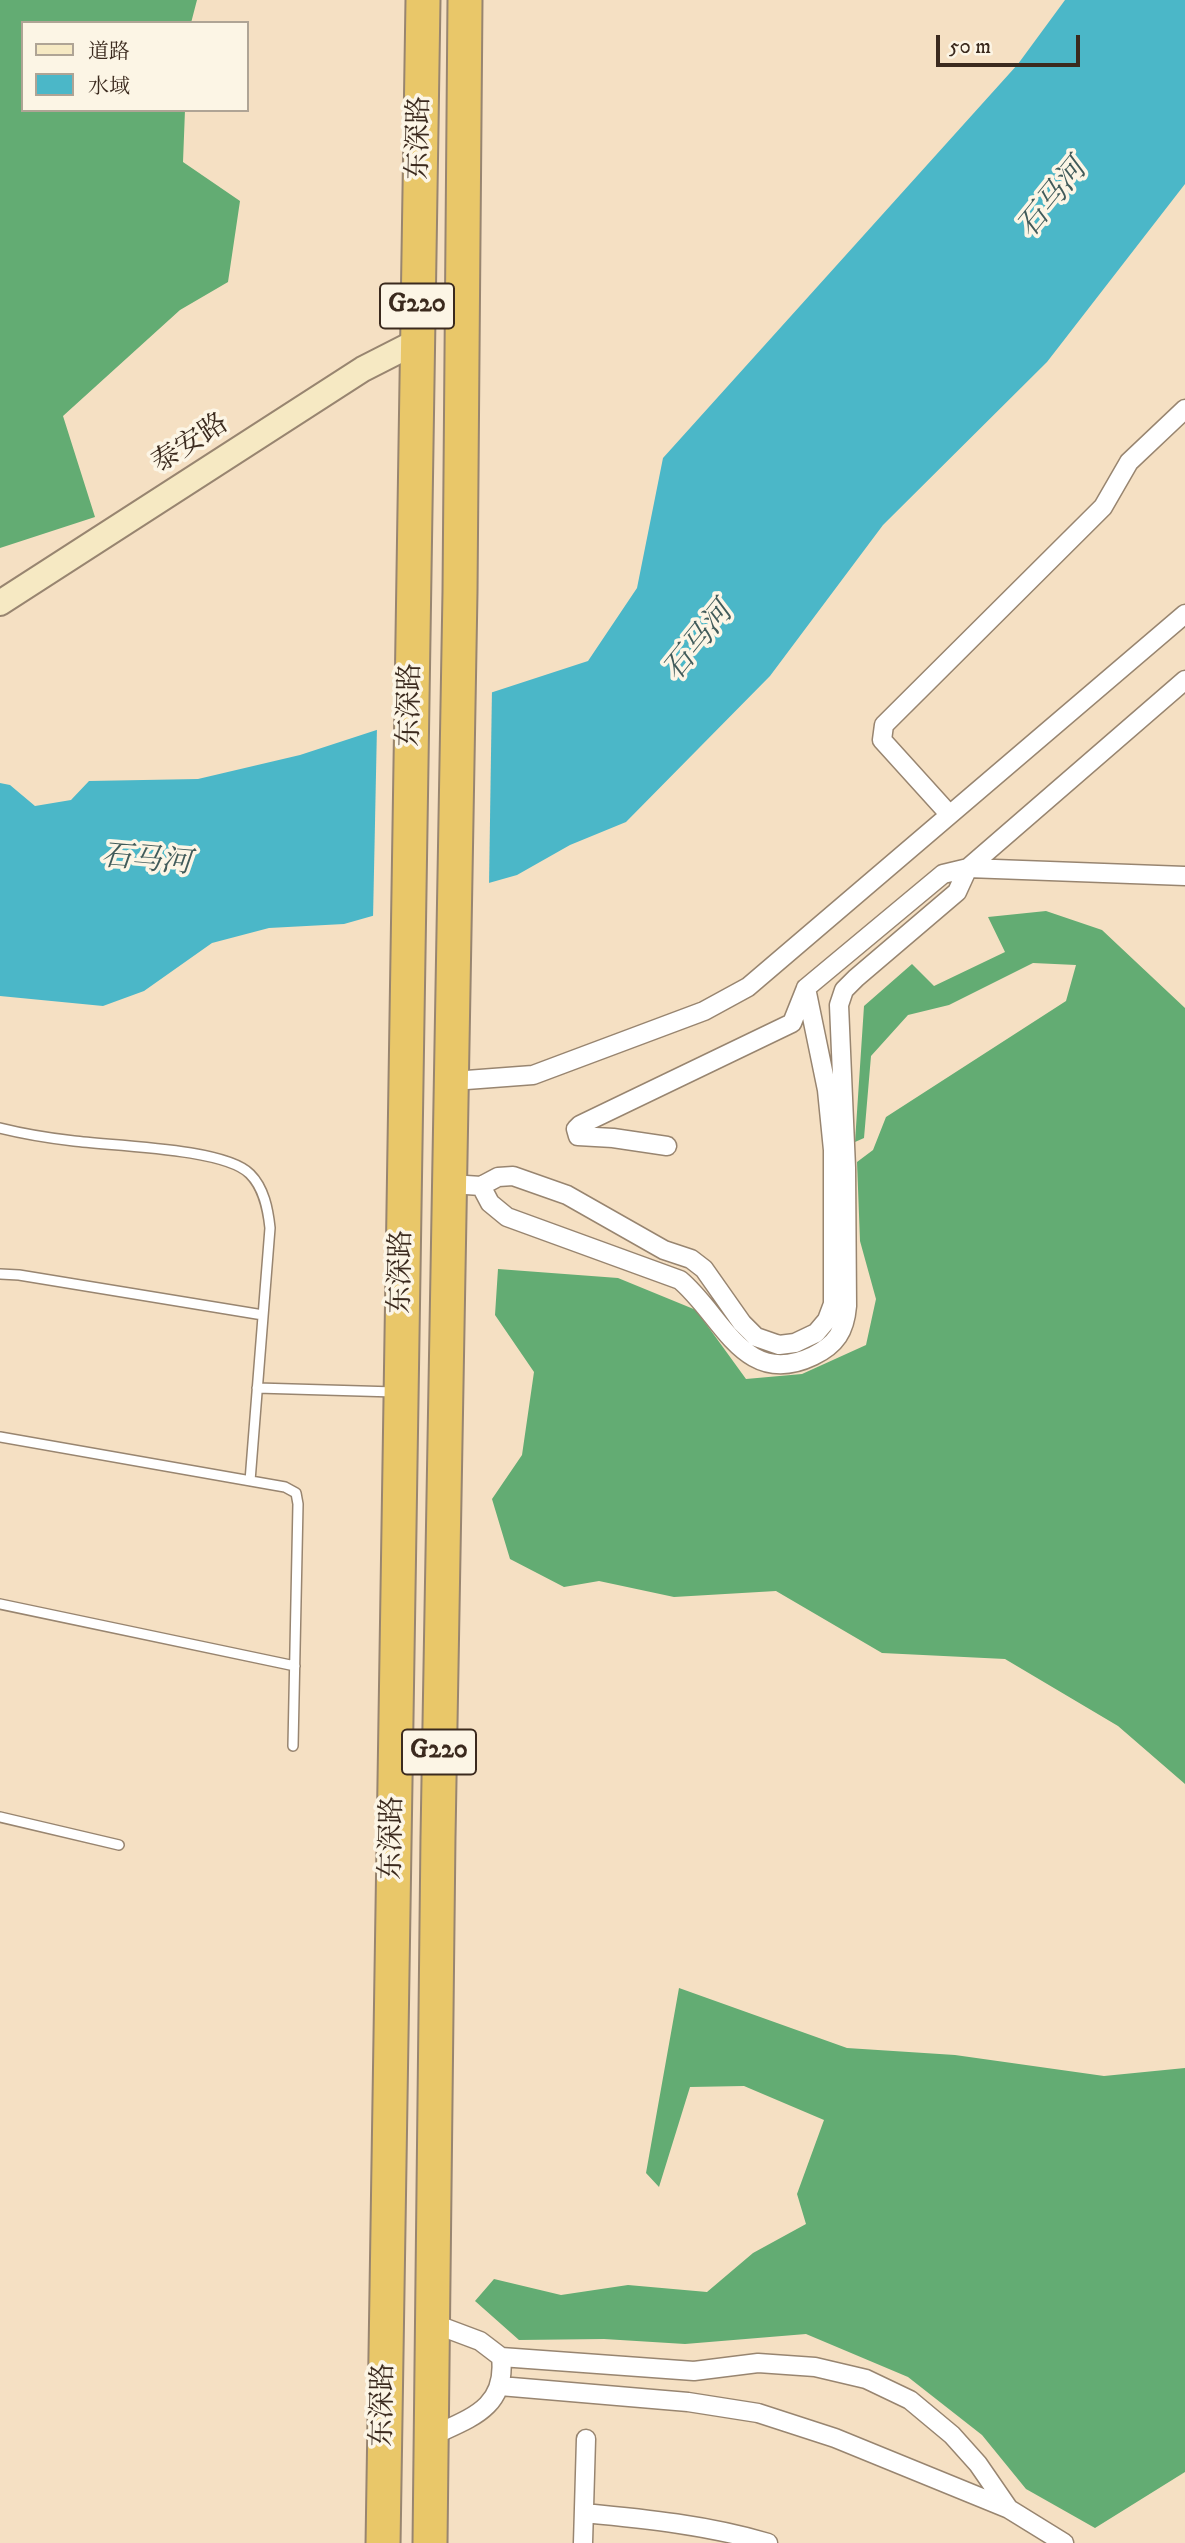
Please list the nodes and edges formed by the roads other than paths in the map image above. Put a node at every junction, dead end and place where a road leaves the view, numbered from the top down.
1 (423, 0) edge
2 (465, 0) edge
3 (416, 342) junction
4 (1185, 409) edge
5 (0, 603) edge
6 (1185, 614) edge
7 (1185, 680) edge
8 (949, 814) junction
9 (968, 868) junction
10 (1185, 876) edge
11 (806, 988) junction
12 (453, 1081) junction
13 (0, 1128) edge
14 (667, 1146) dead end
15 (466, 1185) junction
16 (0, 1274) edge
17 (263, 1315) junction
18 (257, 1388) junction
19 (401, 1392) junction
20 (0, 1437) edge
21 (250, 1481) junction
22 (0, 1604) edge
23 (295, 1666) junction
24 (293, 1746) dead end
25 (0, 1817) edge
26 (118, 1845) dead end
27 (432, 2323) junction
28 (501, 2357) junction
29 (694, 2371) junction
30 (500, 2386) junction
31 (688, 2402) junction
32 (432, 2436) junction
33 (586, 2439) dead end
34 (1009, 2509) junction
35 (584, 2513) junction
36 (383, 2543) edge
37 (430, 2543) edge
38 (583, 2543) edge
39 (768, 2543) edge
40 (1065, 2543) edge

1 - 3 highway, 东深路 / G220
2 - 12 highway, 东深路 / G220
3 - 5 street, 泰安路
3 - 19 highway, 东深路 / G220
4 - 8 street
6 - 8 street
7 - 9 street
8 - 12 street
9 - 10 street
9 - 11 street
9 - 15 street
11 - 14 street
11 - 15 street
12 - 15 highway, 东深路 / G220
13 - 17 lane
15 - 27 highway, 东深路 / G220
16 - 17 lane
17 - 18 lane
18 - 19 lane
18 - 21 lane
19 - 36 highway, 东深路 / G220
20 - 21 lane
21 - 23 lane
22 - 23 lane
23 - 24 lane
25 - 26 lane
27 - 28 street
27 - 32 highway, 东深路 / G220
28 - 29 street
28 - 30 street
29 - 31 street
29 - 34 street
30 - 31 street
30 - 32 street
31 - 34 street
32 - 37 highway, 东深路 / G220
33 - 35 street
34 - 40 street
35 - 38 street
35 - 39 street

